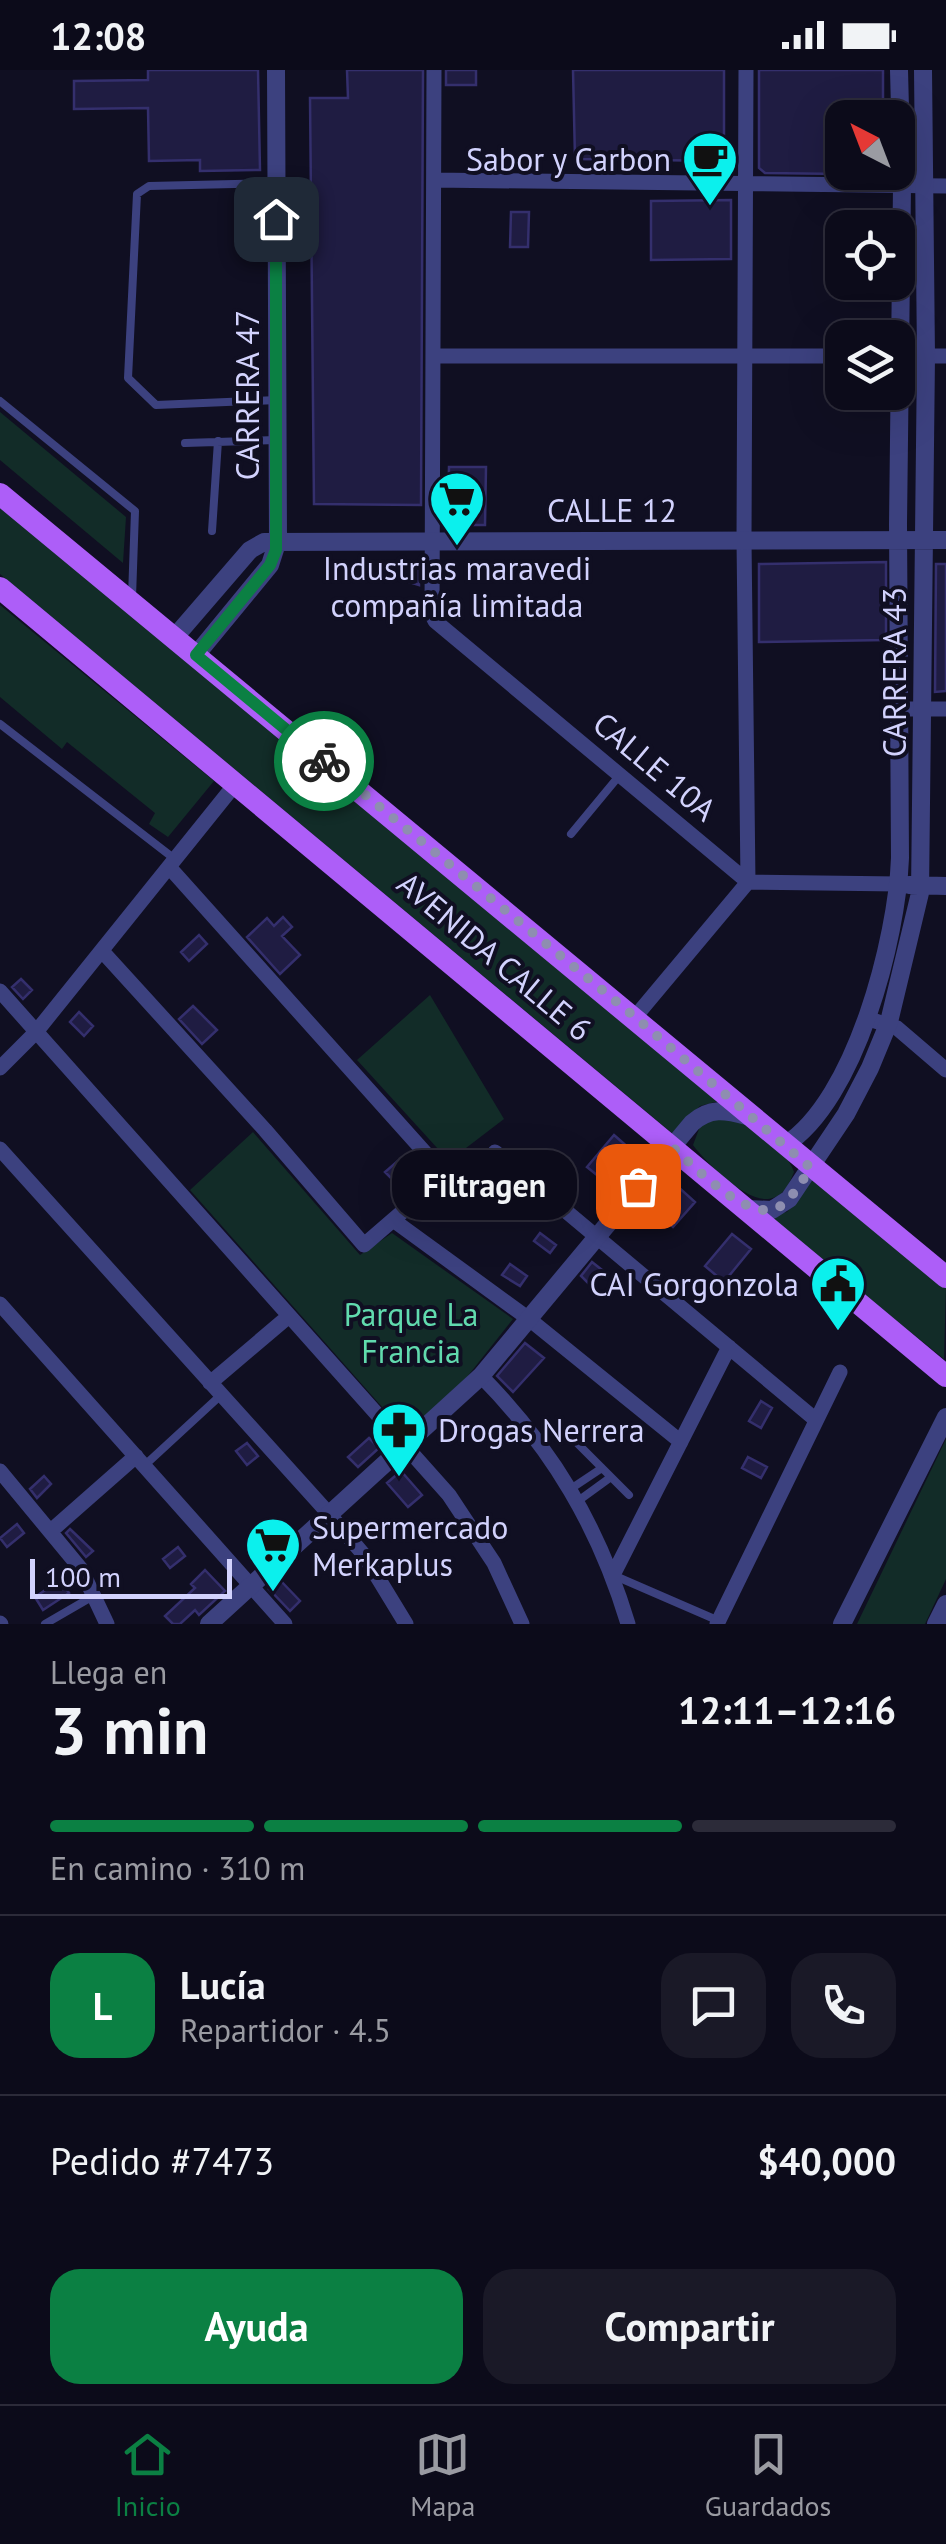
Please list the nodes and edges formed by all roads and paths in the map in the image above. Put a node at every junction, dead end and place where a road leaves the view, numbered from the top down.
1 (276, 70) edge
2 (434, 70) edge
3 (746, 70) edge
4 (899, 70) edge
5 (923, 70) edge
6 (900, 100) edge
7 (434, 180) junction
8 (276, 183) junction
9 (748, 184) junction
10 (825, 185) edge
11 (915, 186) edge
12 (924, 186) junction
13 (946, 186) edge
14 (902, 190) edge
15 (900, 320) edge
16 (434, 356) junction
17 (825, 356) edge
18 (915, 356) edge
19 (926, 356) junction
20 (946, 356) edge
21 (746, 357) junction
22 (277, 400) junction
23 (0, 401) edge
24 (899, 410) edge
25 (278, 440) junction
26 (218, 441) junction
27 (185, 443) dead end
28 (0, 494) edge
29 (212, 530) dead end
30 (278, 540) junction
31 (434, 540) junction
32 (744, 540) junction
33 (898, 540) junction
34 (924, 540) junction
35 (946, 540) edge
36 (0, 588) edge
37 (132, 602) junction
38 (174, 638) junction
39 (196, 655) junction
40 (899, 709) junction
41 (924, 709) junction
42 (946, 709) edge
43 (0, 724) edge
44 (620, 775) junction
45 (237, 782) junction
46 (571, 834) dead end
47 (173, 864) junction
48 (748, 882) junction
49 (899, 884) junction
50 (921, 885) junction
51 (946, 886) edge
52 (102, 951) junction
53 (0, 992) edge
54 (635, 1017) junction
55 (866, 1018) junction
56 (888, 1025) junction
57 (36, 1032) junction
58 (0, 1068) edge
59 (946, 1070) edge
60 (752, 1117) junction
61 (785, 1145) junction
62 (671, 1146) junction
63 (0, 1149) edge
64 (495, 1152) dead end
65 (811, 1168) junction
66 (748, 1209) junction
67 (393, 1220) junction
68 (596, 1237) junction
69 (945, 1276) edge
70 (0, 1304) edge
71 (289, 1316) junction
72 (529, 1319) junction
73 (729, 1348) junction
74 (840, 1372) dead end
75 (481, 1376) junction
76 (946, 1376) edge
77 (215, 1389) junction
78 (946, 1418) edge
79 (816, 1420) junction
80 (560, 1426) dead end
81 (681, 1442) junction
82 (407, 1446) junction
83 (140, 1460) junction
84 (602, 1468) junction
85 (0, 1471) edge
86 (611, 1477) junction
87 (575, 1494) junction
88 (629, 1494) dead end
89 (330, 1515) junction
90 (52, 1530) junction
91 (613, 1575) junction
92 (253, 1584) junction
93 (94, 1595) junction
94 (946, 1604) edge
95 (718, 1622) edge
96 (45, 1624) edge
97 (107, 1624) edge
98 (208, 1624) edge
99 (285, 1624) edge
100 (406, 1624) edge
101 (522, 1624) edge
102 (628, 1624) edge
103 (842, 1624) edge
104 (936, 1624) edge

1 - 8 street, CARRERA 47
2 - 7 street, CALLE 10A
3 - 9 street
4 - 6 street, CARRERA 43
5 - 12 street, CARRERA 43
7 - 9 street
7 - 16 street, CALLE 10A
8 - 22 street, CARRERA 47
8 - 22 lane
9 - 10 street
9 - 21 street
11 - 12 street
12 - 13 street
12 - 19 street, CARRERA 43
14 - 15 street, CARRERA 43
16 - 21 street
16 - 31 street, CALLE 10A
17 - 21 street
18 - 19 street
19 - 20 street
19 - 34 street, CARRERA 43
21 - 32 street
22 - 25 street, CARRERA 47
23 - 37 lane
24 - 33 street, CARRERA 43
25 - 26 lane
25 - 30 street, CARRERA 47
26 - 27 lane
26 - 29 lane
28 - 37 main road, AVENIDA CALLE 6
30 - 31 street, CALLE 12
30 - 38 street
30 - 39 street, CARRERA 47
31 - 32 street, CALLE 12
31 - 44 street, CALLE 10A
32 - 33 street, CALLE 12
32 - 48 street
33 - 34 street, CALLE 12
33 - 40 street, CARRERA 43
34 - 35 street, CALLE 12
34 - 41 street, CARRERA 43
36 - 45 main road, AVENIDA CALLE 6
37 - 38 main road, AVENIDA CALLE 6
38 - 39 main road, AVENIDA CALLE 6
39 - 54 main road, AVENIDA CALLE 6
40 - 41 street
40 - 49 street, CARRERA 43
41 - 42 street
41 - 50 street, CARRERA 43
43 - 47 lane
44 - 46 lane
44 - 48 street, CALLE 10A
45 - 47 street
45 - 62 main road, AVENIDA CALLE 6
47 - 52 street
47 - 67 street
48 - 49 street
48 - 54 street
49 - 50 street
49 - 55 street, CARRERA 43
50 - 51 street
50 - 56 street, CARRERA 43
52 - 57 street
52 - 67 street
53 - 57 street
54 - 60 main road, AVENIDA CALLE 6
55 - 56 street
55 - 61 street, CARRERA 43
56 - 59 street
56 - 65 street, CARRERA 43
57 - 58 street
57 - 71 street
60 - 61 main road, AVENIDA CALLE 6
60 - 62 street
61 - 65 main road, AVENIDA CALLE 6
62 - 66 main road, AVENIDA CALLE 6
62 - 68 street
63 - 77 street
64 - 68 street
65 - 66 street, CARRERA 43
65 - 69 main road, AVENIDA CALLE 6
66 - 76 main road, AVENIDA CALLE 6
67 - 72 street
68 - 72 street
68 - 73 street
70 - 83 street
71 - 77 street
71 - 82 street
72 - 75 street
72 - 81 street
73 - 79 street
73 - 81 street
74 - 79 street
75 - 82 street
75 - 87 street
77 - 83 lane
77 - 89 street
78 - 103 street
79 - 95 street
80 - 84 lane
81 - 91 street
82 - 89 street
82 - 101 street
83 - 90 street
83 - 92 street
84 - 86 lane
84 - 87 lane
85 - 90 street
86 - 87 lane
86 - 88 lane
87 - 91 street
89 - 92 street
89 - 100 street
90 - 93 street
91 - 95 lane
91 - 102 street
92 - 98 street
92 - 99 street
93 - 96 lane
93 - 97 street
94 - 104 street

